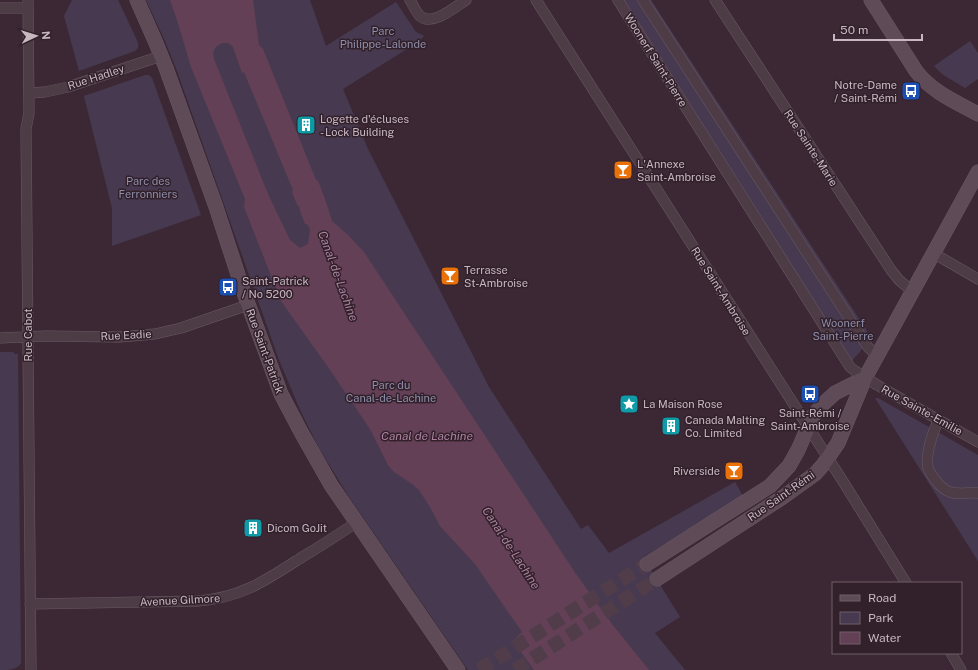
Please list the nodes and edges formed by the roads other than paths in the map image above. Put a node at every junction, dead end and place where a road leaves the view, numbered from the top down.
1 (137, 0) edge
2 (410, 0) edge
3 (466, 0) edge
4 (536, 0) edge
5 (618, 0) edge
6 (643, 0) edge
7 (715, 0) edge
8 (871, 0) edge
9 (28, 4) edge
10 (0, 8) edge
11 (161, 56) junction
12 (29, 93) junction
13 (978, 114) edge
14 (978, 172) edge
15 (933, 253) junction
16 (978, 279) edge
17 (912, 291) junction
18 (248, 305) junction
19 (28, 337) junction
20 (0, 338) edge
21 (877, 356) junction
22 (866, 378) junction
23 (939, 420) junction
24 (808, 428) junction
25 (978, 442) edge
26 (828, 458) junction
27 (978, 492) edge
28 (357, 522) junction
29 (647, 564) tunnel mouth
30 (657, 579) tunnel mouth
31 (905, 582) edge
32 (30, 604) junction
33 (951, 654) edge
34 (31, 670) edge
35 (458, 670) edge
36 (961, 670) edge

1 - 11 main road, Rue Saint-Patrick
2 - 3 street
4 - 24 street, Rue Saint-Ambroise
5 - 22 street, Woonerf Saint-Pierre
6 - 21 street, Woonerf Saint-Pierre
7 - 17 street, Rue Sainte-Marie
8 - 13 main road
9 - 10 street
9 - 12 street, Rue Cabot
11 - 12 street, Rue Hadley
11 - 18 main road, Rue Saint-Patrick
12 - 19 street, Rue Cabot
14 - 15 main road, Rue Saint-Rémi
15 - 16 street
15 - 17 main road, Rue Saint-Rémi
17 - 21 main road, Rue Saint-Rémi
18 - 19 street, Rue Eadie
18 - 28 main road, Rue Saint-Patrick
19 - 20 street, Rue Eadie
19 - 32 street, Rue Cabot
21 - 22 main road, Rue Saint-Rémi
22 - 23 street, Rue Sainte-Emilie
22 - 24 main road, Rue Saint-Rémi
22 - 26 main road, Rue Saint-Rémi
23 - 25 street, Rue Sainte-Emilie
23 - 27 street
24 - 26 street, Rue Saint-Ambroise
24 - 29 main road, Rue Saint-Rémi
26 - 30 main road, Rue Saint-Rémi
26 - 31 street, Rue Saint-Ambroise
28 - 32 street, Avenue Gilmore
28 - 35 main road, Rue Saint-Patrick
32 - 34 street, Rue Cabot
33 - 36 street

